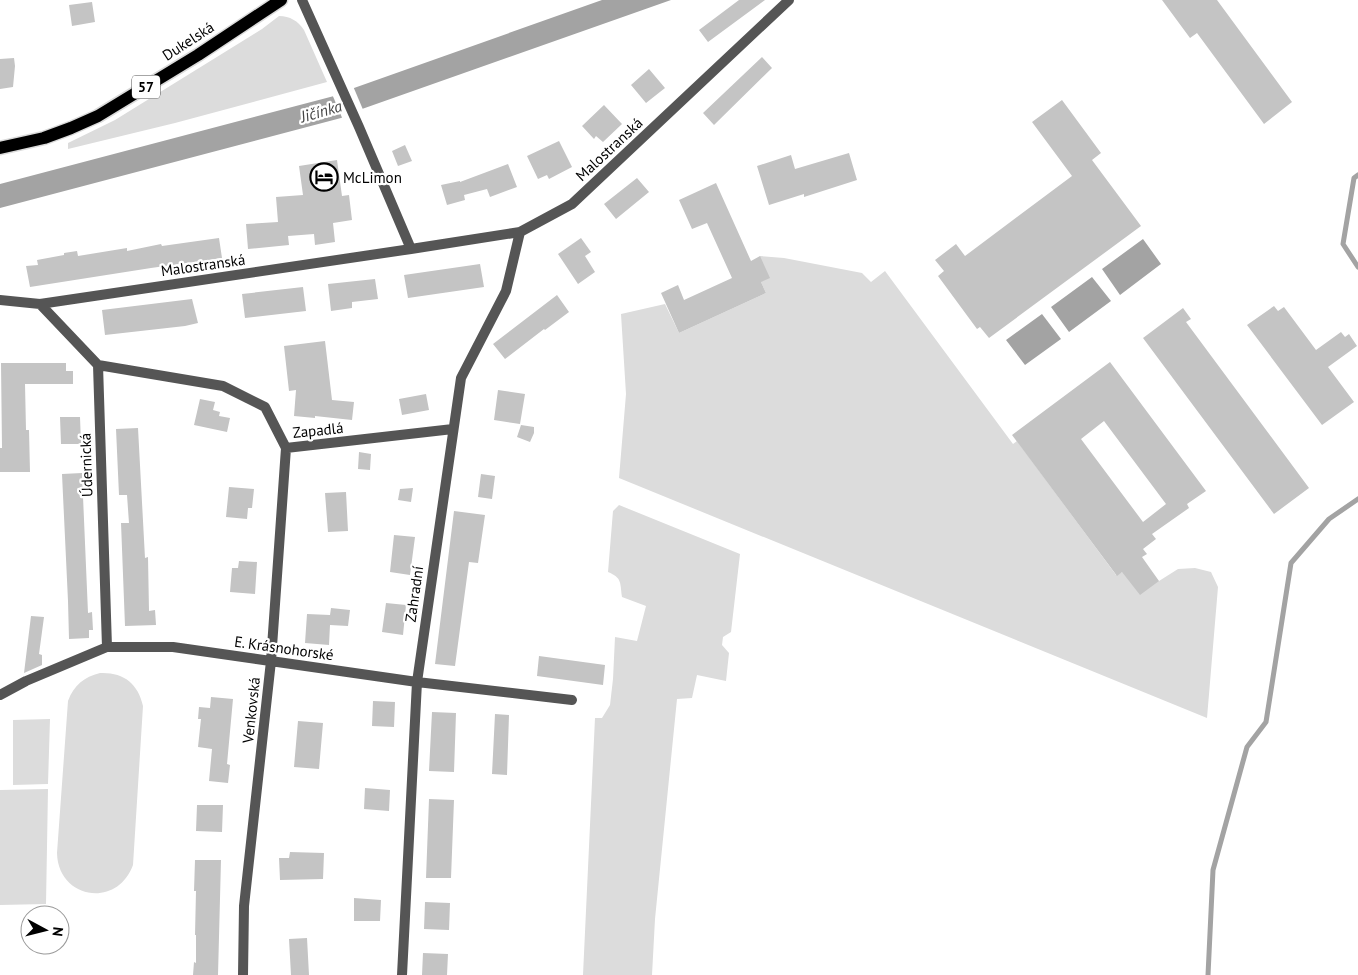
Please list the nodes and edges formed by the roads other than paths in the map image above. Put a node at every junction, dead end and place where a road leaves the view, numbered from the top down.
1 (281, 0) edge
2 (302, 0) edge
3 (789, 0) edge
4 (0, 148) edge
5 (520, 232) junction
6 (411, 249) junction
7 (0, 300) edge
8 (40, 304) junction
9 (98, 365) junction
10 (453, 430) junction
11 (286, 448) junction
12 (107, 647) junction
13 (271, 661) junction
14 (417, 682) junction
15 (0, 695) edge
16 (572, 700) dead end
17 (243, 975) edge
18 (402, 975) edge

1 - 4 main road, Dukelská / 57
2 - 6 street
3 - 5 street, Malostranská
5 - 6 street, Malostranská
5 - 10 street, Zahradní
6 - 8 street, Malostranská
7 - 8 street, Malostranská
8 - 9 street
9 - 11 street, Zapadlá
9 - 12 street, Údernická
10 - 11 street, Zapadlá
10 - 14 street, Zahradní
11 - 13 street, Venkovská
12 - 13 street, E. Krásnohorské
12 - 15 street, E. Krásnohorské
13 - 14 street, E. Krásnohorské
13 - 17 street, Venkovská
14 - 16 street, E. Krásnohorské
14 - 18 street, Zahradní

